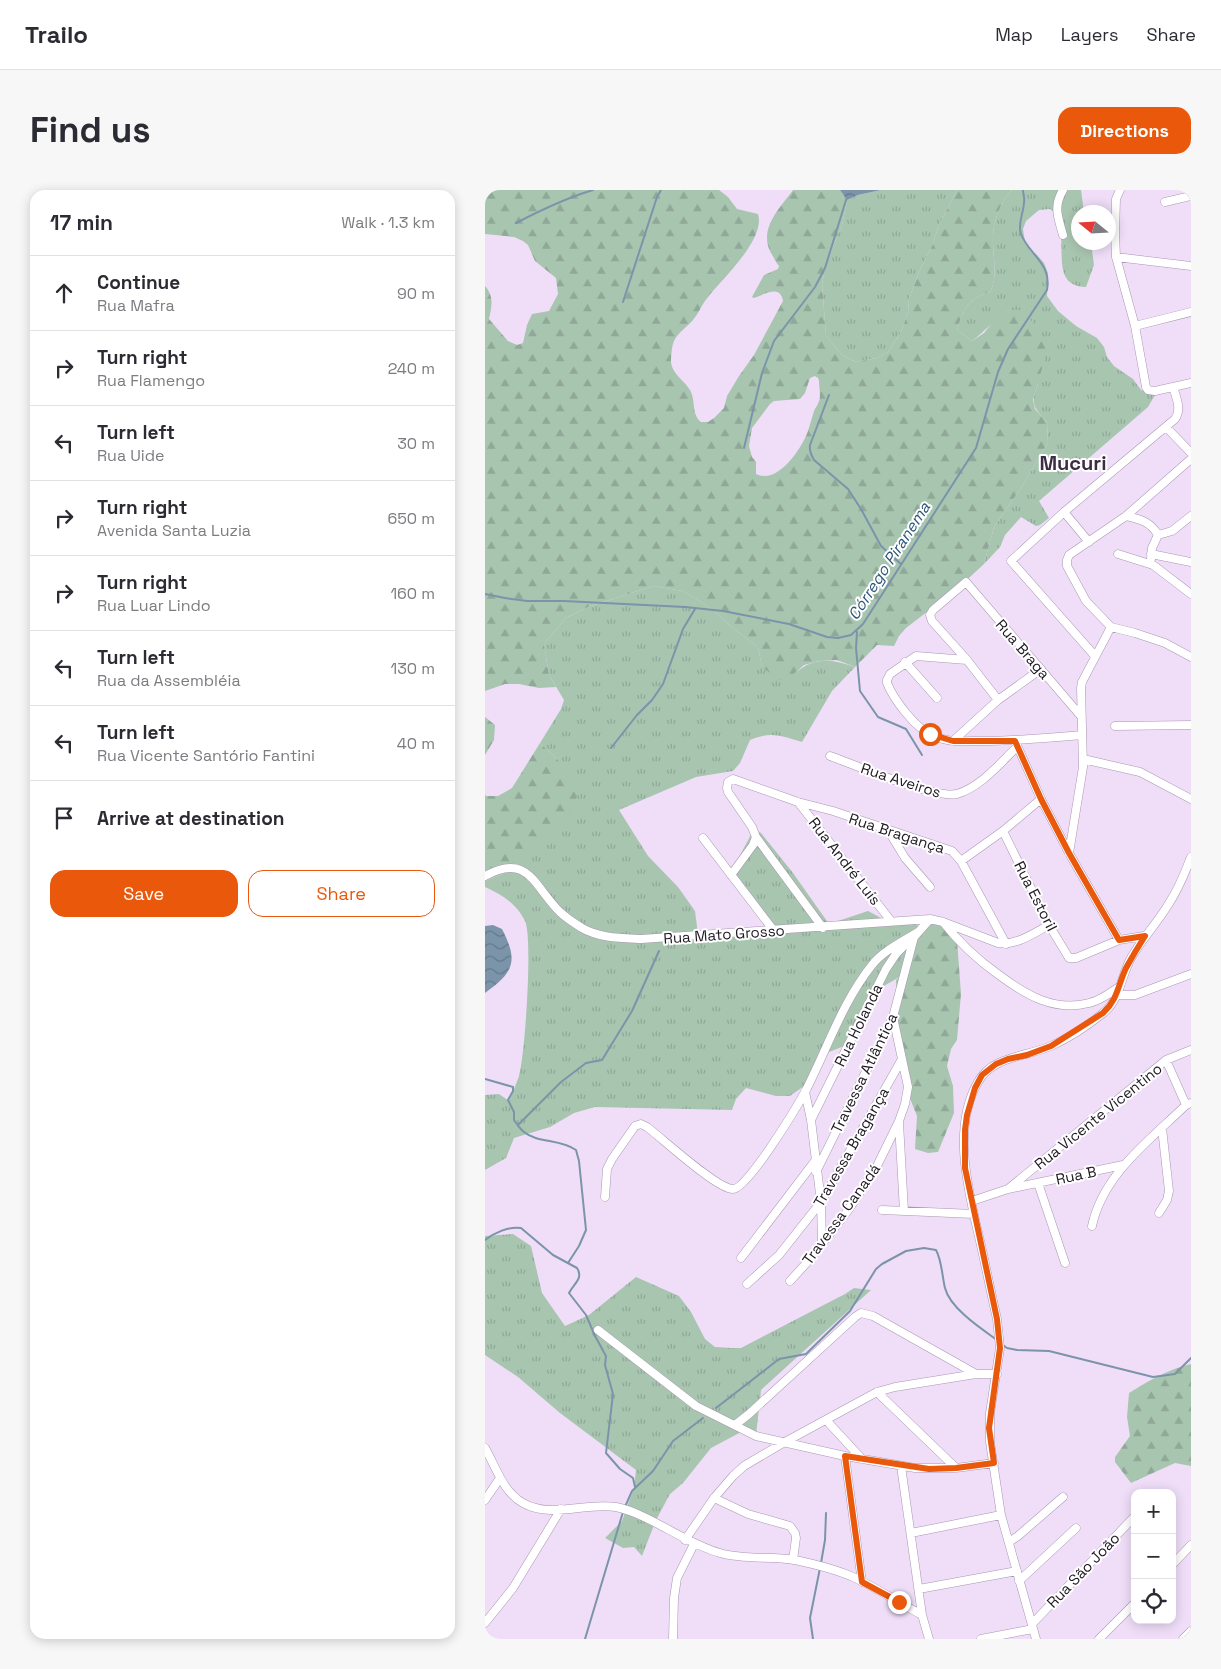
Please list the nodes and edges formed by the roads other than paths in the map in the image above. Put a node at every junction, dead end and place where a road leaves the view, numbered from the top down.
1 (1063, 190) edge
2 (1120, 190) edge
3 (1191, 196) edge
4 (1165, 202) dead end
5 (1063, 235) dead end
6 (1116, 257) junction
7 (1191, 266) edge
8 (1191, 312) edge
9 (1135, 326) junction
10 (1191, 383) edge
11 (1173, 387) junction
12 (1166, 427) junction
13 (1191, 453) edge
14 (1191, 459) edge
15 (1064, 512) junction
16 (1126, 516) junction
17 (1191, 516) edge
18 (1158, 535) junction
19 (1089, 542) junction
20 (1118, 554) dead end
21 (1151, 554) junction
22 (1191, 562) edge
23 (1153, 565) junction
24 (1191, 594) edge
25 (1111, 627) junction
26 (1095, 656) junction
27 (1191, 656) edge
28 (967, 660) junction
29 (905, 662) junction
30 (1041, 669) junction
31 (937, 698) dead end
32 (998, 700) junction
33 (1080, 715) junction
34 (1191, 725) edge
35 (1115, 726) dead end
36 (1082, 735) junction
37 (953, 741) junction
38 (1016, 744) junction
39 (829, 756) dead end
40 (1083, 759) junction
41 (1041, 799) junction
42 (1191, 799) edge
43 (798, 802) junction
44 (888, 830) junction
45 (1003, 831) junction
46 (756, 837) junction
47 (703, 838) dead end
48 (1069, 853) junction
49 (1191, 857) edge
50 (961, 861) junction
51 (731, 875) junction
52 (485, 876) edge
53 (930, 886) dead end
54 (930, 919) junction
55 (891, 921) junction
56 (943, 922) junction
57 (1049, 925) junction
58 (823, 928) junction
59 (773, 931) junction
60 (916, 934) junction
61 (1145, 936) junction
62 (1119, 940) junction
63 (1006, 944) junction
64 (1191, 974) edge
65 (1118, 991) junction
66 (893, 1017) junction
67 (1191, 1050) edge
68 (902, 1059) junction
69 (1166, 1060) junction
70 (805, 1092) junction
71 (1189, 1104) edge
72 (811, 1120) junction
73 (899, 1121) junction
74 (1162, 1128) junction
75 (815, 1161) junction
76 (1123, 1165) junction
77 (816, 1172) junction
78 (1038, 1183) junction
79 (1008, 1189) junction
80 (605, 1197) dead end
81 (971, 1201) junction
82 (821, 1202) junction
83 (881, 1210) dead end
84 (904, 1210) junction
85 (1159, 1213) dead end
86 (974, 1214) junction
87 (1091, 1226) dead end
88 (822, 1244) junction
89 (741, 1258) dead end
90 (1065, 1263) dead end
91 (791, 1281) dead end
92 (747, 1284) dead end
93 (598, 1330) dead end
94 (976, 1374) junction
95 (997, 1374) junction
96 (877, 1392) junction
97 (826, 1420) junction
98 (735, 1425) junction
99 (783, 1442) junction
100 (485, 1448) edge
101 (845, 1456) junction
102 (862, 1458) junction
103 (994, 1463) junction
104 (901, 1466) junction
105 (956, 1468) junction
106 (500, 1478) junction
107 (1063, 1497) dead end
108 (714, 1498) junction
109 (485, 1500) edge
110 (561, 1509) junction
111 (1001, 1515) junction
112 (1131, 1520) edge
113 (1076, 1528) dead end
114 (911, 1533) junction
115 (685, 1540) junction
116 (1009, 1542) junction
117 (694, 1544) junction
118 (1190, 1546) edge
119 (793, 1560) junction
120 (1176, 1561) edge
121 (1017, 1571) junction
122 (1019, 1581) junction
123 (862, 1582) junction
124 (919, 1589) junction
125 (1131, 1607) edge
126 (922, 1615) junction
127 (485, 1623) edge
128 (1033, 1627) junction
129 (1191, 1631) edge
130 (673, 1639) edge
131 (929, 1639) edge
132 (981, 1639) edge
133 (1036, 1639) edge
134 (1099, 1639) edge
135 (1183, 1639) edge

1 - 5 street
2 - 6 street
3 - 4 street
6 - 7 street
6 - 9 street
8 - 9 street
9 - 11 street
10 - 11 street
11 - 12 street
12 - 13 street
12 - 15 street
14 - 16 street
15 - 19 street
15 - 26 street
16 - 18 street
16 - 19 street
17 - 18 street
18 - 21 street
19 - 25 street
20 - 23 street
21 - 22 street
21 - 23 street
23 - 24 street
25 - 26 street
25 - 27 street
26 - 33 street
28 - 29 street
28 - 30 street, Rua Braga
28 - 32 street
29 - 31 street
29 - 37 street
30 - 32 street
30 - 33 street, Rua Braga
32 - 37 street
33 - 36 street
34 - 35 street
36 - 38 street
36 - 40 street
37 - 38 street
38 - 39 street, Rua Aveiros
38 - 41 street
40 - 42 street
40 - 48 street
41 - 45 street, Rua Bragança
41 - 48 street
43 - 44 street, Rua Bragança
43 - 46 street, Rua Bragança
43 - 55 street, Rua André Luís
44 - 50 street, Rua Bragança
44 - 53 street
45 - 50 street, Rua Bragança
45 - 57 street, Rua Estoril
46 - 51 street
46 - 58 street
47 - 51 street
48 - 62 street
49 - 61 street
50 - 63 street
51 - 59 street
52 - 59 street, Rua Mato Grosso
54 - 55 street, Rua Mato Grosso
54 - 56 street, Rua Mato Grosso
54 - 60 street, Travessa Atlântica
55 - 58 street, Rua Mato Grosso
56 - 63 street, Rua Mato Grosso
56 - 65 street
57 - 62 street, Rua Estoril
57 - 63 street
58 - 59 street, Rua Mato Grosso
60 - 66 street, Travessa Atlântica
60 - 70 street
60 - 72 street, Rua Holanda
61 - 62 street
61 - 65 street
64 - 65 street
65 - 81 street
66 - 68 street
66 - 77 street, Travessa Atlântica
67 - 69 street, Rua Vicente Vicentino
68 - 73 street, Travessa Canadá
68 - 82 street, Travessa Bragança
69 - 71 street
69 - 79 street, Rua Vicente Vicentino
70 - 72 street
70 - 80 street
71 - 74 street
72 - 75 street
73 - 84 street
73 - 88 street, Travessa Canadá
74 - 76 street
74 - 85 street
75 - 77 street
75 - 89 street
76 - 78 street, Rua B
76 - 87 street
77 - 82 street
78 - 79 street, Rua B
78 - 90 street
79 - 81 street, Rua B
81 - 86 street
82 - 88 street
82 - 92 street, Travessa Bragança
83 - 84 street
84 - 86 street
86 - 95 street
88 - 91 street, Travessa Canadá
93 - 98 street
94 - 95 street
94 - 96 street
94 - 98 street
95 - 103 street
96 - 97 street
96 - 105 street
97 - 99 street
97 - 102 street
98 - 99 street
99 - 101 street
99 - 108 street
100 - 106 street
101 - 102 street
101 - 123 street
102 - 104 street
103 - 105 street
103 - 111 street
104 - 105 street
104 - 114 street
106 - 109 street
106 - 110 street
107 - 116 street
108 - 115 street
108 - 119 street
110 - 115 street
110 - 127 street
111 - 114 street
111 - 116 street
112 - 128 street, Rua São João
113 - 122 street
114 - 124 street
115 - 117 street
116 - 121 street
117 - 119 street
117 - 130 street
118 - 120 street
119 - 123 street
121 - 122 street
121 - 124 street
122 - 128 street
123 - 126 street
124 - 126 street
125 - 134 street
126 - 131 street
128 - 132 street
128 - 133 street
129 - 135 street

